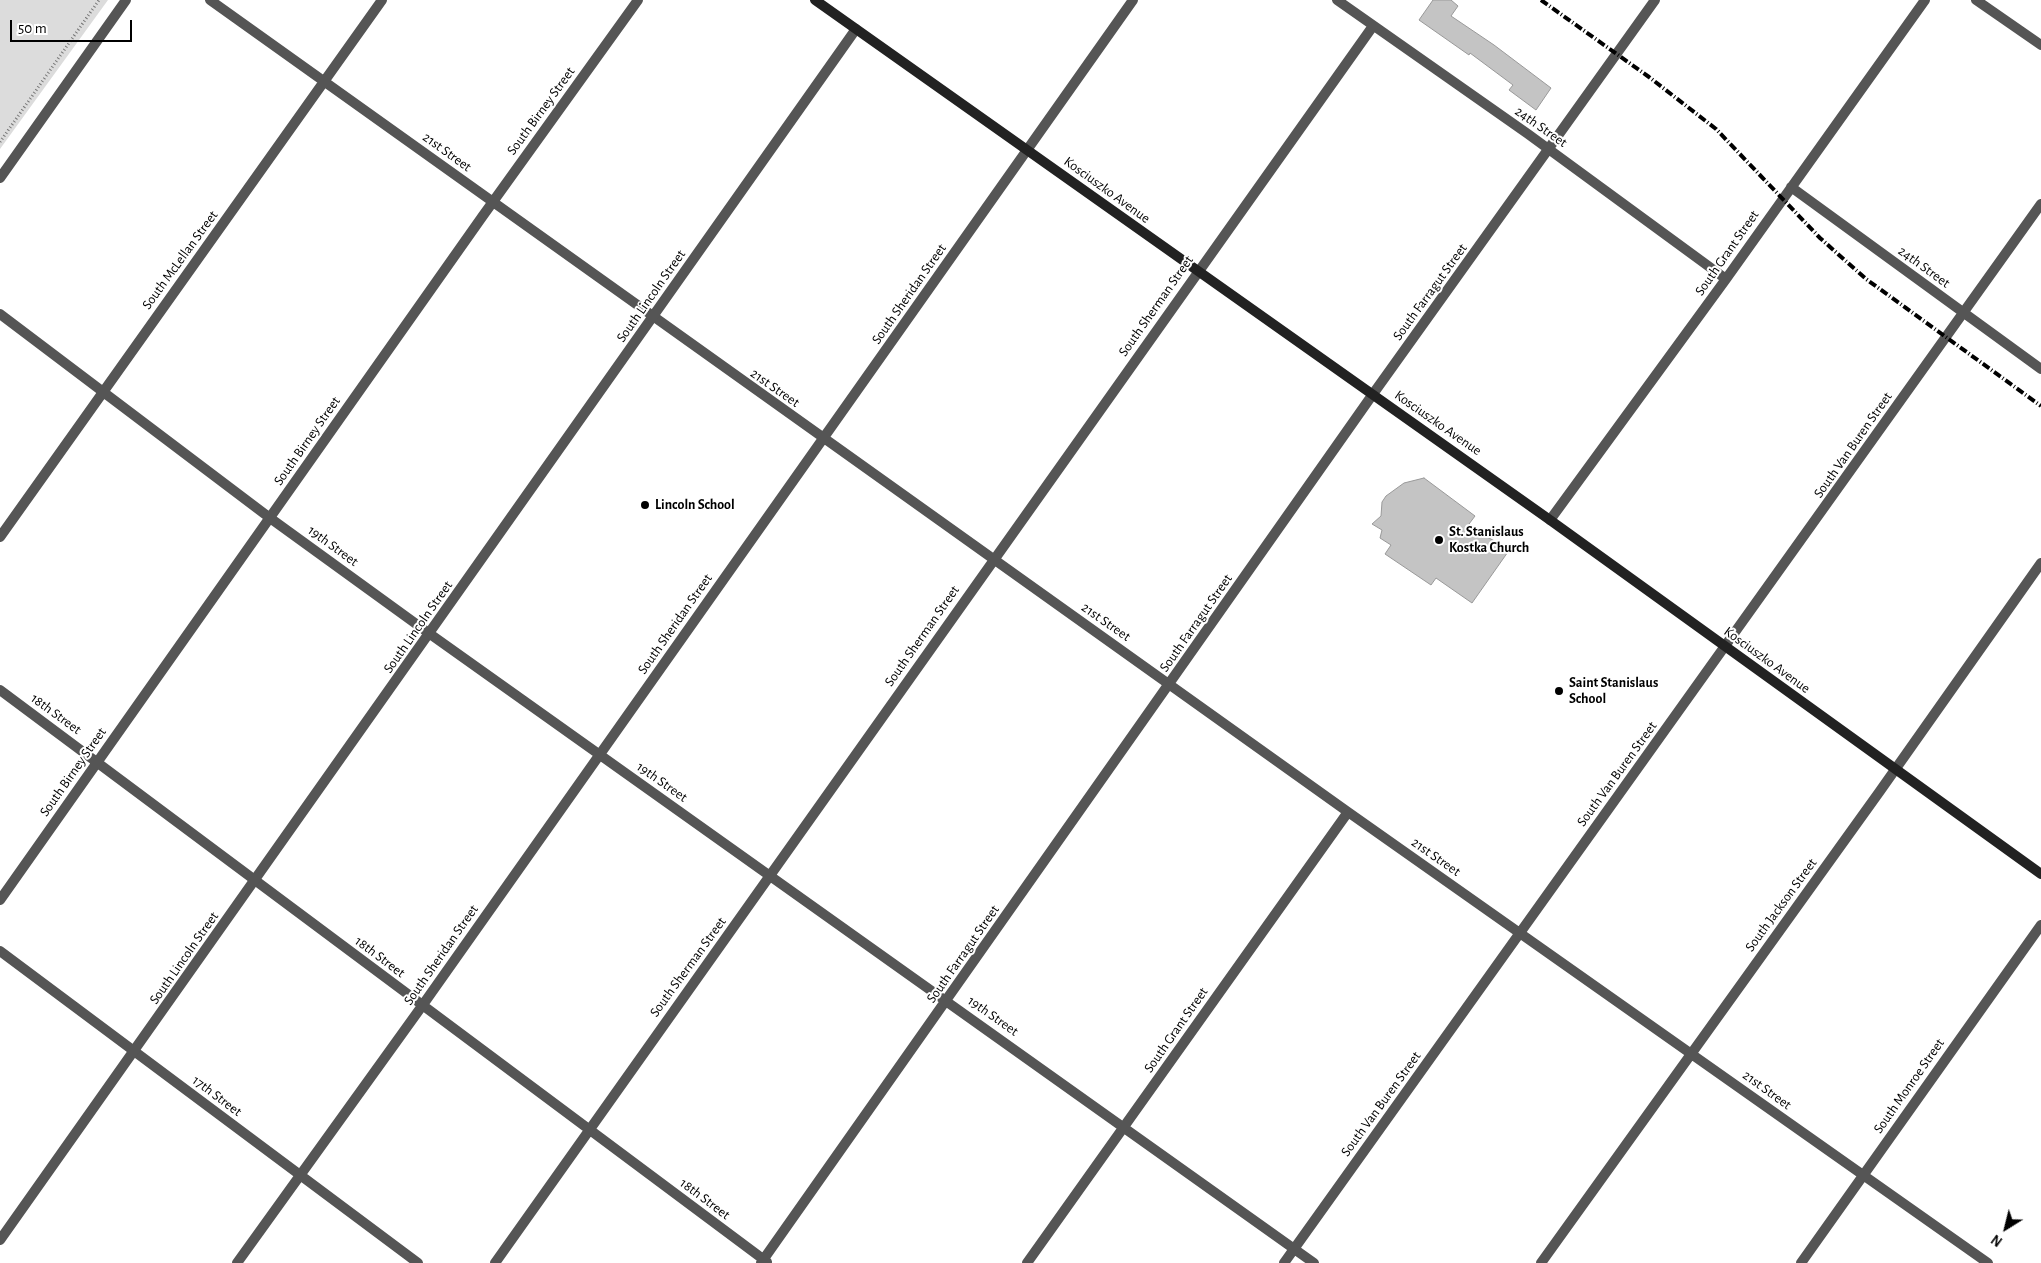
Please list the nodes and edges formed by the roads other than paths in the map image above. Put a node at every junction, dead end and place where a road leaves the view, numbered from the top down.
1 (126, 0) edge
2 (210, 0) edge
3 (382, 0) edge
4 (638, 0) edge
5 (815, 0) edge
6 (1133, 0) edge
7 (1337, 0) edge
8 (1655, 0) edge
9 (1925, 0) edge
10 (1976, 0) edge
11 (1373, 26) junction
12 (856, 29) junction
13 (2041, 45) edge
14 (325, 80) junction
15 (1027, 150) junction
16 (1549, 150) junction
17 (0, 178) edge
18 (1791, 187) junction
19 (493, 202) junction
20 (2041, 204) edge
21 (1197, 272) junction
22 (1726, 279) junction
23 (1964, 313) junction
24 (0, 314) edge
25 (652, 318) junction
26 (2041, 369) edge
27 (104, 390) junction
28 (1373, 394) junction
29 (824, 439) junction
30 (270, 518) junction
31 (1550, 520) junction
32 (0, 537) edge
33 (994, 559) junction
34 (2041, 563) edge
35 (430, 634) junction
36 (1726, 647) junction
37 (1170, 684) junction
38 (0, 690) edge
39 (600, 754) junction
40 (97, 761) junction
41 (1895, 770) junction
42 (1348, 812) junction
43 (2041, 874) edge
44 (771, 876) junction
45 (255, 882) junction
46 (0, 900) edge
47 (2041, 925) edge
48 (1520, 933) junction
49 (0, 950) edge
50 (947, 1000) junction
51 (422, 1006) junction
52 (135, 1052) junction
53 (1691, 1052) junction
54 (1124, 1126) junction
55 (589, 1130) junction
56 (299, 1175) junction
57 (1863, 1175) junction
58 (0, 1240) edge
59 (1294, 1249) junction
60 (764, 1262) edge
61 (237, 1263) edge
62 (418, 1263) edge
63 (495, 1263) edge
64 (1027, 1263) edge
65 (1284, 1263) edge
66 (1314, 1263) edge
67 (1541, 1263) edge
68 (1800, 1263) edge
69 (1988, 1263) edge

1 - 17 street
2 - 14 street, 21st Street
3 - 14 street, South McLellan Street
4 - 19 street, South Birney Street
5 - 12 main road, Kosciuszko Avenue
6 - 15 street, South Sheridan Street
7 - 11 street, 24th Street
8 - 16 street, South Farragut Street
9 - 18 street, South Grant Street
10 - 13 street
11 - 16 street, 24th Street
11 - 21 street, South Sherman Street
12 - 15 main road, Kosciuszko Avenue
12 - 25 street, South Lincoln Street
14 - 19 street, 21st Street
14 - 27 street, South McLellan Street
15 - 21 main road, Kosciuszko Avenue
15 - 29 street, South Sheridan Street
16 - 22 street, 24th Street
16 - 28 street, South Farragut Street
18 - 22 street, South Grant Street
18 - 23 street, 24th Street
19 - 25 street, 21st Street
19 - 30 street, South Birney Street
20 - 23 street, South Van Buren Street
21 - 28 main road, Kosciuszko Avenue
21 - 33 street, South Sherman Street
22 - 31 street, South Grant Street
23 - 26 street, 24th Street
23 - 36 street, South Van Buren Street
24 - 27 street, 19th Street
25 - 29 street, 21st Street
25 - 35 street, South Lincoln Street
27 - 30 street, 19th Street
27 - 32 street, South McLellan Street
28 - 31 main road, Kosciuszko Avenue
28 - 37 street, South Farragut Street
29 - 33 street, 21st Street
29 - 39 street, South Sheridan Street
30 - 35 street, 19th Street
30 - 40 street, South Birney Street
31 - 36 main road, Kosciuszko Avenue
33 - 37 street, 21st Street
33 - 44 street, South Sherman Street
34 - 41 street, South Jackson Street
35 - 39 street, 19th Street
35 - 45 street, South Lincoln Street
36 - 41 main road, Kosciuszko Avenue
36 - 48 street, South Van Buren Street
37 - 42 street, 21st Street
37 - 50 street, South Farragut Street
38 - 40 street, 18th Street
39 - 44 street, 19th Street
39 - 51 street, South Sheridan Street
40 - 45 street, 18th Street
40 - 46 street, South Birney Street
41 - 43 main road, Kosciuszko Avenue
41 - 53 street, South Jackson Street
42 - 48 street, 21st Street
42 - 54 street, South Grant Street
44 - 50 street, 19th Street
44 - 55 street, South Sherman Street
45 - 51 street, 18th Street
45 - 52 street, South Lincoln Street
47 - 57 street, South Monroe Street
48 - 53 street, 21st Street
48 - 59 street, South Van Buren Street
49 - 52 street, 17th Street
50 - 54 street, 19th Street
50 - 60 street, South Farragut Street
51 - 55 street, 18th Street
51 - 56 street, South Sheridan Street
52 - 56 street, 17th Street
52 - 58 street, South Lincoln Street
53 - 57 street, 21st Street
53 - 67 street, South Jackson Street
54 - 59 street, 19th Street
54 - 64 street, South Grant Street
55 - 60 street, 18th Street
55 - 63 street, South Sherman Street
56 - 61 street, South Sheridan Street
56 - 62 street, 17th Street
57 - 68 street, South Monroe Street
57 - 69 street, 21st Street
59 - 65 street, South Van Buren Street
59 - 66 street, 19th Street

